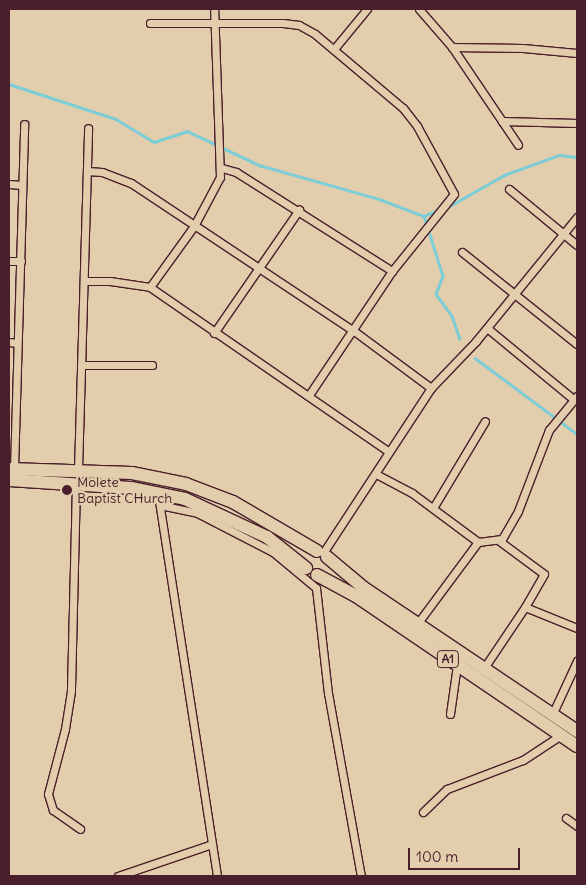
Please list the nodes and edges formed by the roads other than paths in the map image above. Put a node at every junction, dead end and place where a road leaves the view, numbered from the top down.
1 (214, 9) edge
2 (367, 9) edge
3 (419, 9) edge
4 (214, 22) junction
5 (150, 23) dead end
6 (452, 47) junction
7 (334, 49) junction
8 (577, 53) edge
9 (502, 120) junction
10 (577, 123) edge
11 (24, 124) dead end
12 (88, 128) dead end
13 (518, 145) dead end
14 (222, 164) junction
15 (87, 171) junction
16 (9, 184) edge
17 (22, 185) junction
18 (509, 189) dead end
19 (299, 210) junction
20 (577, 217) edge
21 (194, 226) junction
22 (564, 234) junction
23 (577, 245) edge
24 (462, 252) dead end
25 (9, 261) edge
26 (21, 261) junction
27 (259, 269) junction
28 (392, 271) junction
29 (84, 281) junction
30 (150, 287) junction
31 (514, 293) junction
32 (487, 328) junction
33 (354, 331) junction
34 (214, 333) junction
35 (13, 343) edge
36 (577, 344) edge
37 (81, 365) junction
38 (152, 365) dead end
39 (431, 388) junction
40 (309, 395) junction
41 (575, 397) edge
42 (485, 421) dead end
43 (389, 452) junction
44 (78, 470) junction
45 (11, 473) edge
46 (376, 474) junction
47 (76, 484) junction
48 (158, 499) junction
49 (433, 508) junction
50 (498, 540) junction
51 (478, 542) junction
52 (323, 554) junction
53 (306, 568) junction
54 (317, 575) junction
55 (525, 606) junction
56 (417, 624) junction
57 (577, 628) edge
58 (577, 661) edge
59 (457, 665) junction
60 (484, 668) junction
61 (450, 714) dead end
62 (552, 715) junction
63 (577, 732) edge
64 (561, 736) junction
65 (577, 746) edge
66 (423, 812) dead end
67 (566, 818) dead end
68 (577, 826) edge
69 (80, 829) dead end
70 (212, 844) junction
71 (118, 876) edge
72 (217, 876) edge
73 (361, 876) edge

1 - 4 street
2 - 7 street
3 - 6 street
4 - 5 street
4 - 7 street
4 - 14 street
6 - 8 street
6 - 9 street
7 - 28 street
9 - 10 street
9 - 13 street
11 - 17 street
12 - 15 street
14 - 19 street
14 - 21 street
15 - 21 street
15 - 29 street
16 - 17 street
17 - 26 street
18 - 22 street
19 - 27 street
19 - 28 street
20 - 22 street
21 - 27 street
21 - 30 street
22 - 23 street
22 - 31 street
24 - 31 street
25 - 26 street
26 - 35 street
27 - 33 street
27 - 34 street
28 - 33 street
29 - 30 street
29 - 37 street
30 - 34 street
31 - 32 street
31 - 36 street
32 - 39 street
32 - 41 street
33 - 39 street
33 - 40 street
34 - 40 street
35 - 45 street
37 - 38 street
37 - 44 street
39 - 43 street
40 - 43 street
41 - 50 street
42 - 49 street
43 - 46 street
44 - 45 highway, A1
44 - 52 highway, A1
45 - 47 highway
46 - 49 street
46 - 52 street
47 - 48 highway
47 - 69 street
48 - 53 highway
48 - 70 street
48 - 73 street
49 - 51 street
50 - 51 street
50 - 55 street
51 - 56 street
52 - 53 highway
52 - 54 highway
52 - 56 highway, A1
53 - 54 highway
54 - 59 highway, A1
55 - 57 street
55 - 60 street
56 - 60 highway, A1
58 - 62 street
59 - 61 street
59 - 64 highway, A1
60 - 62 highway, A1
62 - 63 highway, A1
64 - 65 highway, A1
64 - 66 street
67 - 68 street
70 - 71 street
70 - 72 street

